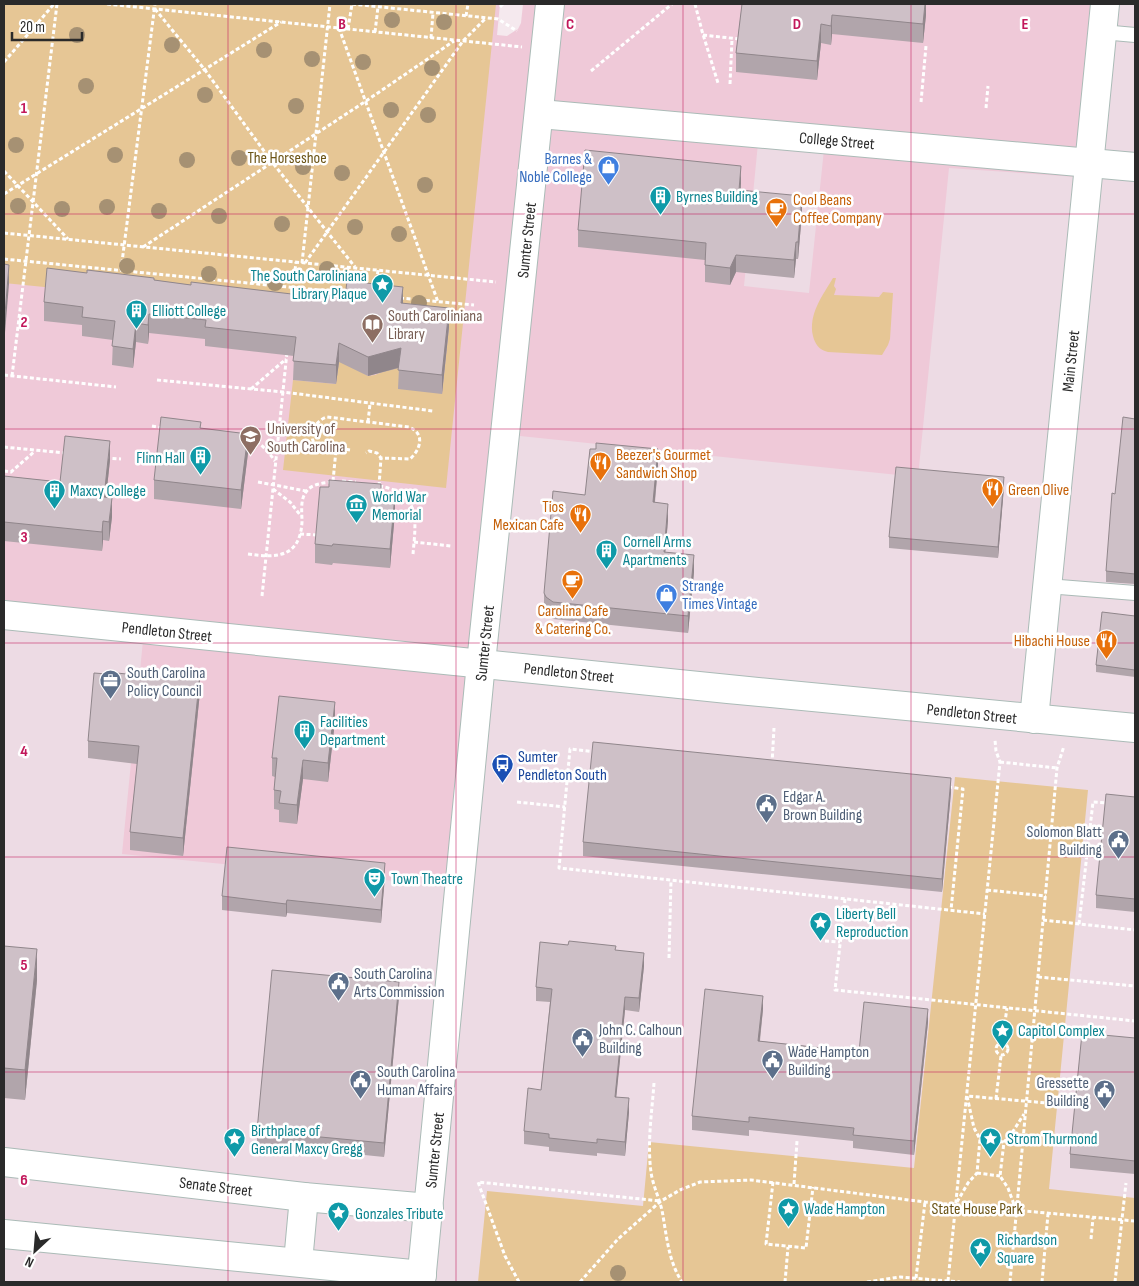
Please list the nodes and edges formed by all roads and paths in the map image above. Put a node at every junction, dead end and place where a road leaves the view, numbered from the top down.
1 (54, 4) edge
2 (58, 4) edge
3 (107, 4) edge
4 (155, 4) edge
5 (330, 4) edge
6 (352, 4) edge
7 (468, 4) edge
8 (550, 4) edge
9 (672, 4) edge
10 (696, 4) edge
11 (1105, 4) edge
12 (378, 7) junction
13 (155, 9) junction
14 (433, 12) junction
15 (466, 16) junction
16 (486, 18) junction
17 (282, 22) junction
18 (328, 27) junction
19 (339, 28) junction
20 (348, 29) junction
21 (517, 31) dead end
22 (375, 32) junction
23 (1102, 32) junction
24 (703, 35) junction
25 (1135, 35) edge
26 (431, 38) junction
27 (732, 39) junction
28 (739, 39) edge
29 (455, 40) junction
30 (462, 41) junction
31 (496, 45) dead end
32 (926, 46) edge
33 (4, 62) edge
34 (204, 70) junction
35 (592, 71) dead end
36 (718, 83) dead end
37 (730, 84) dead end
38 (988, 86) dead end
39 (366, 101) junction
40 (921, 102) dead end
41 (986, 108) dead end
42 (142, 109) junction
43 (540, 114) junction
44 (316, 132) junction
45 (384, 152) junction
46 (272, 162) junction
47 (1090, 162) junction
48 (1135, 167) edge
49 (4, 171) edge
50 (36, 174) junction
51 (17, 186) junction
52 (4, 194) edge
53 (33, 202) junction
54 (308, 207) junction
55 (327, 232) junction
56 (4, 233) edge
57 (29, 235) junction
58 (68, 239) junction
59 (124, 245) junction
60 (143, 247) junction
61 (4, 259) edge
62 (26, 261) junction
63 (296, 262) junction
64 (303, 263) junction
65 (356, 268) junction
66 (121, 270) junction
67 (378, 270) junction
68 (429, 275) junction
69 (477, 280) dead end
70 (293, 287) junction
71 (357, 294) edge
72 (375, 296) edge
73 (393, 297) edge
74 (438, 302) junction
75 (292, 305) edge
76 (474, 305) dead end
77 (287, 350) edge
78 (286, 359) junction
79 (4, 375) edge
80 (12, 376) junction
81 (157, 380) dead end
82 (116, 387) dead end
83 (251, 389) junction
84 (283, 392) junction
85 (370, 404) junction
86 (433, 411) dead end
87 (368, 422) junction
88 (152, 426) dead end
89 (171, 429) edge
90 (238, 436) edge
91 (4, 447) edge
92 (36, 450) junction
93 (336, 450) junction
94 (350, 450) dead end
95 (366, 453) dead end
96 (74, 454) edge
97 (102, 457) edge
98 (381, 458) junction
99 (121, 459) dead end
100 (276, 462) junction
101 (4, 471) edge
102 (333, 481) junction
103 (258, 482) dead end
104 (363, 483) edge
105 (371, 484) edge
106 (273, 486) junction
107 (379, 486) junction
108 (306, 491) junction
109 (301, 516) junction
110 (300, 534) junction
111 (317, 535) edge
112 (414, 542) junction
113 (451, 546) dead end
114 (248, 554) dead end
115 (413, 554) dead end
116 (266, 557) junction
117 (1047, 586) junction
118 (1135, 593) edge
119 (262, 596) dead end
120 (4, 615) edge
121 (481, 663) junction
122 (1034, 719) junction
123 (774, 728) dead end
124 (1135, 728) edge
125 (996, 751) dead end
126 (599, 752) edge
127 (1000, 762) junction
128 (1059, 762) dead end
129 (1057, 768) junction
130 (772, 770) edge
131 (944, 787) edge
132 (517, 802) dead end
133 (1110, 803) edge
134 (565, 807) junction
135 (671, 880) junction
136 (987, 890) junction
137 (1046, 896) junction
138 (845, 899) junction
139 (951, 910) junction
140 (985, 914) junction
141 (1043, 920) junction
142 (1080, 924) junction
143 (1135, 930) edge
144 (825, 941) dead end
145 (840, 942) junction
146 (669, 958) dead end
147 (1038, 977) junction
148 (1135, 986) edge
149 (976, 1005) junction
150 (1007, 1008) junction
151 (1035, 1010) junction
152 (1135, 1021) edge
153 (1002, 1043) junction
154 (1001, 1056) junction
155 (654, 1083) dead end
156 (967, 1096) junction
157 (996, 1099) junction
158 (1027, 1101) junction
159 (1070, 1105) dead end
160 (1025, 1111) junction
161 (980, 1139) junction
162 (797, 1141) edge
163 (1004, 1142) junction
164 (4, 1162) edge
165 (977, 1173) junction
166 (1000, 1176) junction
167 (773, 1182) junction
168 (1126, 1183) edge
169 (794, 1184) junction
170 (813, 1187) junction
171 (304, 1197) junction
172 (661, 1201) junction
173 (925, 1202) junction
174 (956, 1204) junction
175 (429, 1208) junction
176 (1016, 1211) junction
177 (1048, 1214) junction
178 (1093, 1218) junction
179 (1122, 1220) junction
180 (1135, 1221) edge
181 (4, 1234) edge
182 (1091, 1239) dead end
183 (788, 1247) junction
184 (298, 1262) junction
185 (422, 1278) edge
186 (916, 1278) junction
187 (948, 1281) junction
188 (520, 1282) edge
189 (580, 1282) edge
190 (682, 1282) edge
191 (785, 1282) edge
192 (867, 1282) edge
193 (960, 1282) edge
194 (1010, 1282) edge
195 (1042, 1282) edge
196 (1115, 1282) edge

1 - 33 path
2 - 50 path
3 - 13 path
4 - 13 path
5 - 18 path
6 - 12 path
6 - 20 path
7 - 15 path
8 - 43 street, Sumter Street
9 - 35 path
10 - 24 path
11 - 23 street, Main Street
12 - 14 path
12 - 22 path
13 - 17 path
13 - 34 path
13 - 42 path
14 - 15 path
14 - 26 path
15 - 16 path
16 - 21 path
16 - 30 path
17 - 18 path
17 - 34 path
18 - 19 path
18 - 44 path
19 - 20 path
19 - 39 path
20 - 22 path
22 - 26 path
23 - 25 lane
23 - 47 street, Main Street
24 - 27 path
24 - 36 path
26 - 29 path
27 - 28 path
27 - 37 path
29 - 30 path
29 - 39 path
30 - 31 path
30 - 45 path
32 - 40 path
34 - 42 path
34 - 46 path
38 - 41 path
39 - 44 path
39 - 45 path
42 - 50 path
42 - 59 path
43 - 47 street, College Street
43 - 121 street, Sumter Street
44 - 46 path
44 - 54 path
45 - 55 path
45 - 68 path
46 - 54 path
46 - 60 path
47 - 48 street, College Street
47 - 117 street, Main Street
49 - 51 path
50 - 51 path
50 - 53 path
51 - 52 path
51 - 53 path
53 - 57 path
53 - 58 path
54 - 55 path
54 - 64 path
55 - 64 path
55 - 65 path
56 - 57 path
57 - 58 path
57 - 62 path
58 - 59 path
59 - 60 path
59 - 66 path
60 - 63 path
61 - 62 path
62 - 66 path
62 - 80 path
63 - 64 path
63 - 70 path
64 - 65 path
65 - 67 path
66 - 70 path
67 - 68 path
67 - 72 path
68 - 69 path
68 - 74 path
70 - 71 path
70 - 75 path
73 - 74 path
74 - 76 path
77 - 78 path
78 - 83 path
78 - 84 path
79 - 80 path
80 - 82 path
81 - 83 path
83 - 84 path
84 - 85 path
84 - 100 path
85 - 86 path
85 - 87 path
87 - 93 path
87 - 98 path
88 - 89 path
90 - 100 path
91 - 92 path
92 - 96 path
92 - 101 path
93 - 94 path
93 - 102 path
95 - 98 path
97 - 99 path
98 - 107 path
100 - 106 path
102 - 104 path
102 - 108 path
103 - 106 path
105 - 107 path
106 - 108 path
106 - 109 path
106 - 116 path
107 - 112 path
108 - 109 path
109 - 110 path
110 - 111 path
110 - 116 path
112 - 113 path
112 - 115 path
114 - 116 path
116 - 119 path
117 - 118 lane
117 - 122 street, Main Street
120 - 121 street, Pendleton Street
121 - 122 street, Pendleton Street
121 - 175 street, Sumter Street
122 - 124 street, Pendleton Street
123 - 130 path
125 - 127 path
126 - 134 path
127 - 129 path
127 - 136 path
128 - 129 path
129 - 137 path
131 - 139 path
132 - 134 path
133 - 142 path
134 - 135 path
135 - 138 path
135 - 146 path
136 - 137 path
136 - 140 path
137 - 141 path
138 - 139 path
138 - 145 path
139 - 140 path
140 - 149 path
141 - 142 path
141 - 147 path
142 - 143 path
144 - 145 path
145 - 149 path
147 - 148 path
147 - 151 path
149 - 150 path
149 - 156 path
150 - 151 path
150 - 153 path
151 - 152 path
151 - 158 path
153 - 154 path
153 - 154 path
154 - 157 path
155 - 172 path
156 - 157 path
156 - 161 path
156 - 174 path
157 - 158 path
158 - 159 path
158 - 160 path
160 - 163 path
160 - 176 path
161 - 163 path
161 - 165 path
162 - 169 path
163 - 166 path
164 - 171 street, Senate Street
165 - 166 path
165 - 174 path
166 - 176 path
167 - 169 path
167 - 172 path
167 - 183 path
168 - 179 path
169 - 170 path
170 - 173 path
170 - 183 path
171 - 175 street, Senate Street
171 - 184 street
172 - 188 path
172 - 189 path
172 - 190 path
173 - 174 path
173 - 186 path
174 - 176 path
174 - 187 path
175 - 185 street, Sumter Street
176 - 177 path
176 - 194 path
177 - 178 path
177 - 195 path
178 - 179 path
178 - 182 path
179 - 180 path
179 - 196 path
181 - 184 street
183 - 191 path
184 - 185 street
186 - 187 path
186 - 192 path
187 - 193 path

